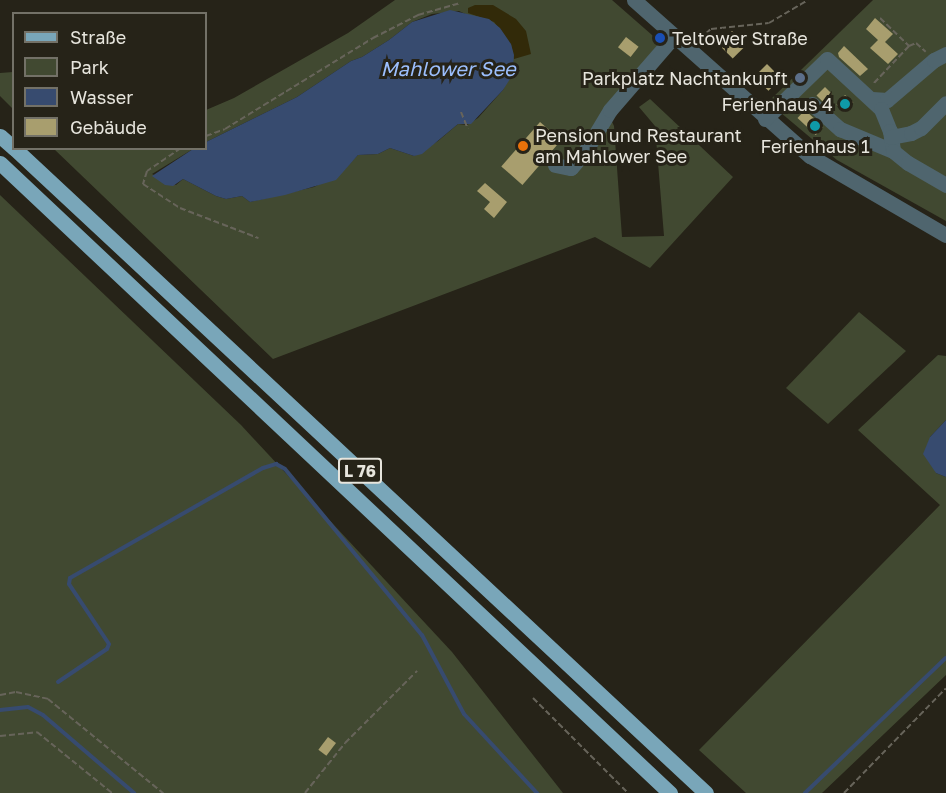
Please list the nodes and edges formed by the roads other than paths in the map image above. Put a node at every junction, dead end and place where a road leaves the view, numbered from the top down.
1 (633, 0) edge
2 (674, 36) junction
3 (940, 57) edge
4 (946, 72) edge
5 (871, 94) junction
6 (946, 103) edge
7 (812, 104) dead end
8 (765, 119) junction
9 (0, 136) edge
10 (892, 144) junction
11 (12, 146) edge
12 (16, 150) edge
13 (0, 163) edge
14 (555, 165) dead end
15 (946, 185) edge
16 (946, 235) edge
17 (670, 793) edge
18 (706, 793) edge

1 - 2 street
2 - 8 street
2 - 14 street
3 - 4 street
3 - 5 street
5 - 8 street
5 - 10 street
6 - 10 street
7 - 10 street
8 - 16 street
9 - 11 main road, L 76
10 - 15 street
12 - 18 main road, L 76
13 - 17 main road, L 76

